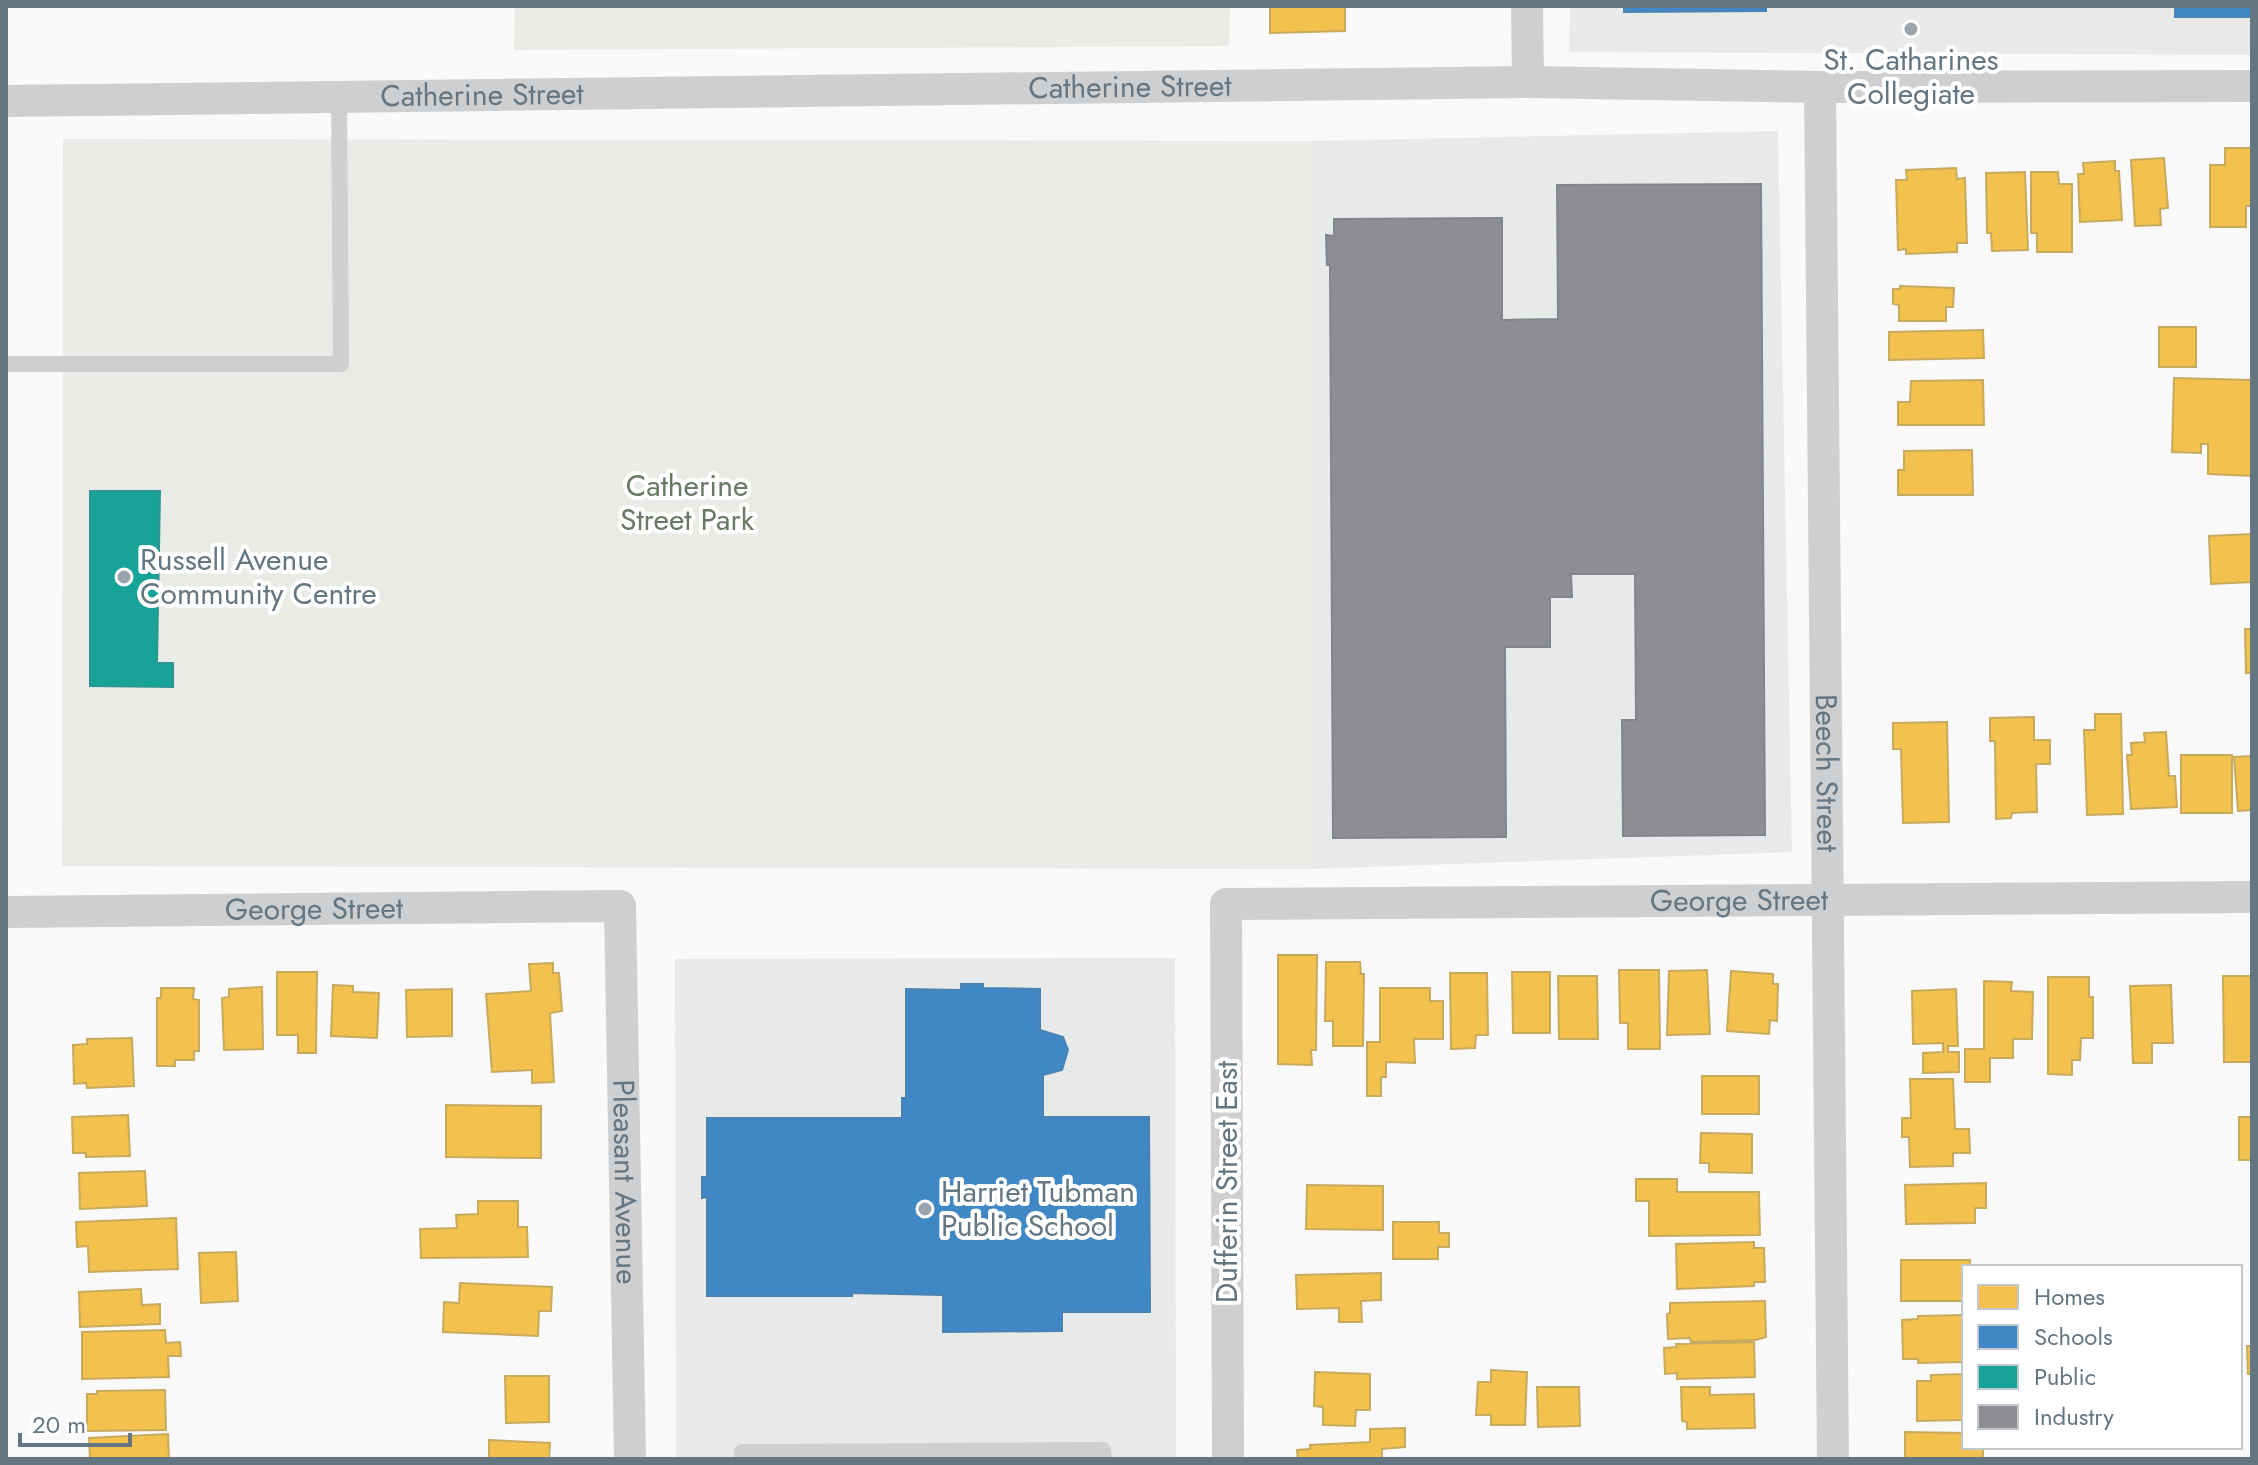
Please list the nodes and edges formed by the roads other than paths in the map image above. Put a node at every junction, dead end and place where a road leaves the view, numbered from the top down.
1 (1527, 6) edge
2 (1528, 82) junction
3 (2252, 86) edge
4 (1820, 87) junction
5 (339, 97) junction
6 (6, 101) edge
7 (6, 364) edge
8 (2252, 897) edge
9 (1826, 899) junction
10 (1226, 904) joint
11 (620, 906) joint
12 (6, 912) edge
13 (630, 1459) edge
14 (742, 1459) edge
15 (1104, 1459) edge
16 (1228, 1459) edge
17 (1833, 1459) edge

1 - 2 street
2 - 4 street, Catherine Street
2 - 5 street, Catherine Street
3 - 4 street, Catherine Street
4 - 9 street, Beech Street
5 - 6 street, Catherine Street
5 - 7 lane
8 - 9 street, George Street
9 - 10 street, George Street
9 - 17 street, Beech Street
10 - 16 street, Dufferin Street East
11 - 12 street, George Street
11 - 13 street, Pleasant Avenue
14 - 15 lane

